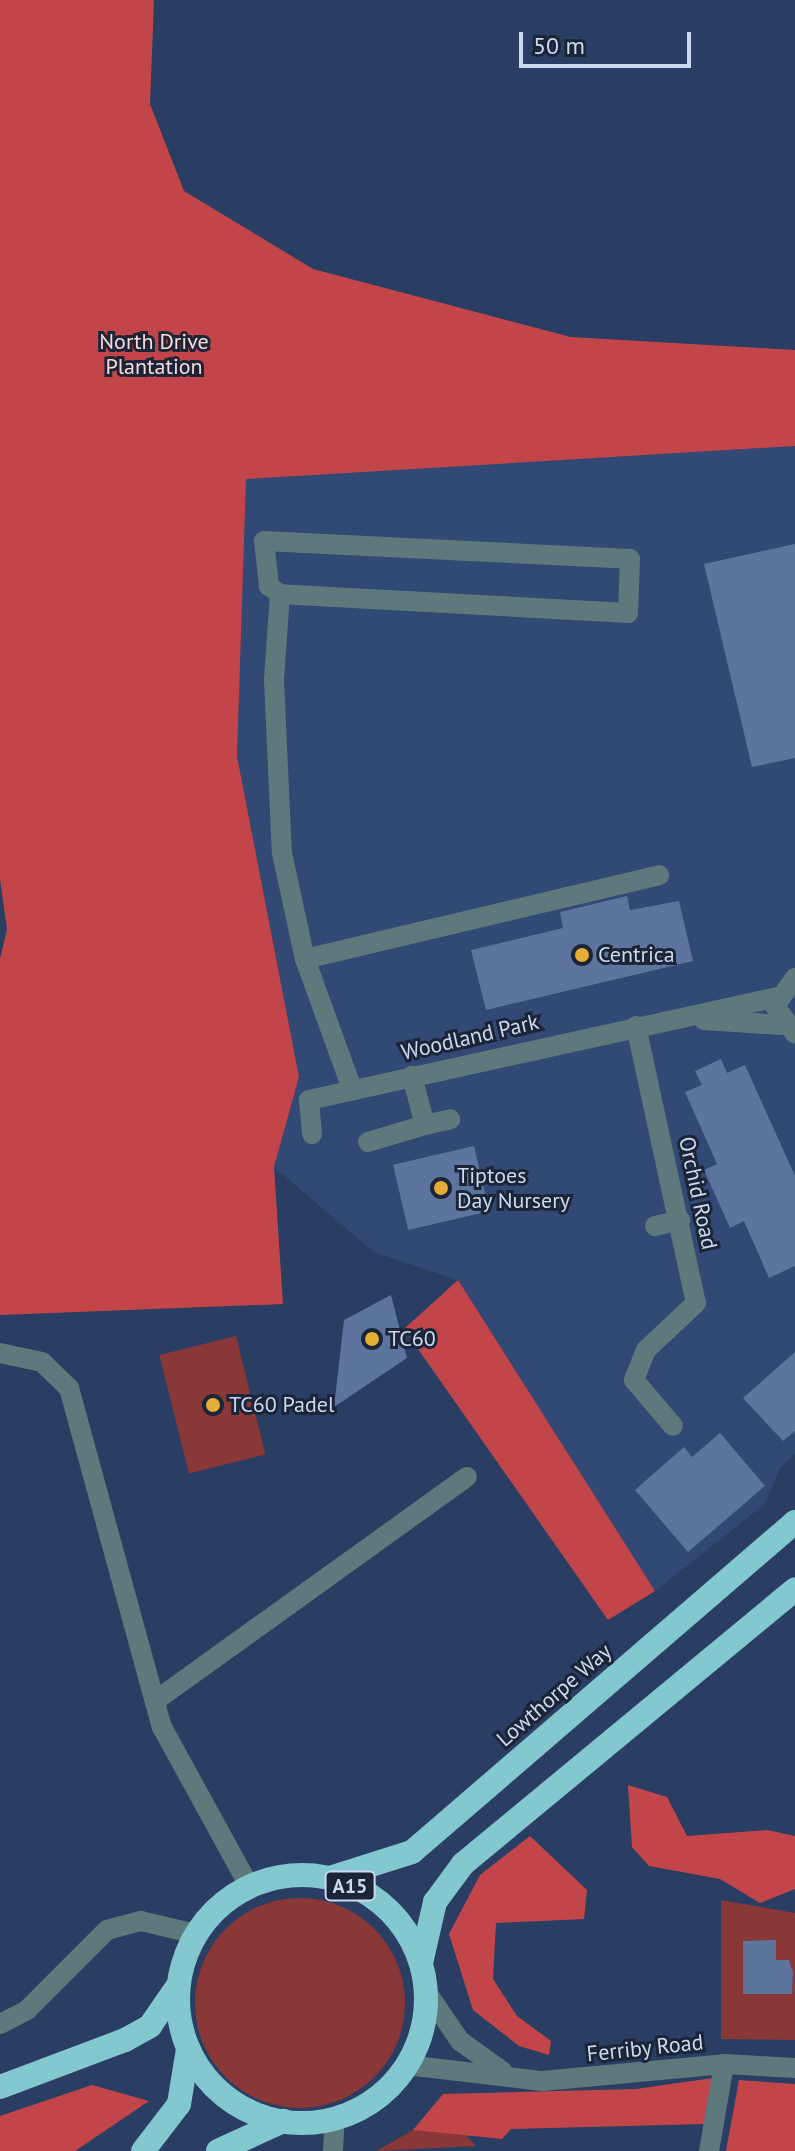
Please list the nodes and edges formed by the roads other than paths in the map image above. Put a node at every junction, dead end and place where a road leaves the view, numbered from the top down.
1 (280, 594) junction
2 (659, 875) dead end
3 (305, 959) junction
4 (795, 978) edge
5 (776, 997) junction
6 (676, 1016) junction
7 (636, 1026) junction
8 (788, 1029) edge
9 (412, 1076) junction
10 (352, 1089) junction
11 (450, 1119) dead end
12 (425, 1125) junction
13 (312, 1134) dead end
14 (368, 1142) dead end
15 (680, 1220) junction
16 (655, 1226) dead end
17 (0, 1353) edge
18 (673, 1426) dead end
19 (467, 1477) dead end
20 (795, 1522) edge
21 (795, 1589) edge
22 (155, 1701) junction
23 (330, 1878) junction
24 (249, 1886) junction
25 (196, 1934) junction
26 (421, 1963) junction
27 (178, 1985) junction
28 (426, 1991) junction
29 (0, 2024) edge
30 (188, 2049) junction
31 (724, 2064) junction
32 (407, 2065) junction
33 (795, 2068) edge
34 (502, 2071) junction
35 (0, 2087) edge
36 (335, 2118) junction
37 (283, 2121) junction
38 (143, 2151) edge
39 (218, 2151) edge
40 (333, 2151) edge
41 (709, 2151) edge

1 - 1 street
1 - 3 street
2 - 3 street
3 - 10 street
4 - 5 street
5 - 6 street, Woodland Park
5 - 8 street
6 - 7 street, Woodland Park
6 - 8 street, Woodland Park
7 - 9 street, Woodland Park
7 - 15 street, Orchid Road
9 - 10 street, Woodland Park
9 - 12 street
10 - 13 street, Woodland Park
11 - 12 street
12 - 14 street
15 - 16 street
15 - 18 street, Orchid Road
17 - 22 street
19 - 22 street
20 - 23 highway, Lowthorpe Way / A15
21 - 26 highway, A15
22 - 24 street
23 - 24 highway, A15
23 - 26 highway, A15
24 - 25 highway, A15
25 - 27 highway, A15
25 - 29 street
26 - 28 highway, A15
27 - 30 highway, A15
27 - 35 highway
28 - 32 highway, A15
28 - 34 street, Ferriby Road
30 - 37 highway, A15
30 - 38 highway, A15
31 - 33 street, Ferriby Road
31 - 34 street, Ferriby Road
31 - 41 street
32 - 34 street, Ferriby Road
32 - 36 highway, A15
36 - 37 highway, A15
36 - 40 street
37 - 39 highway, A15

